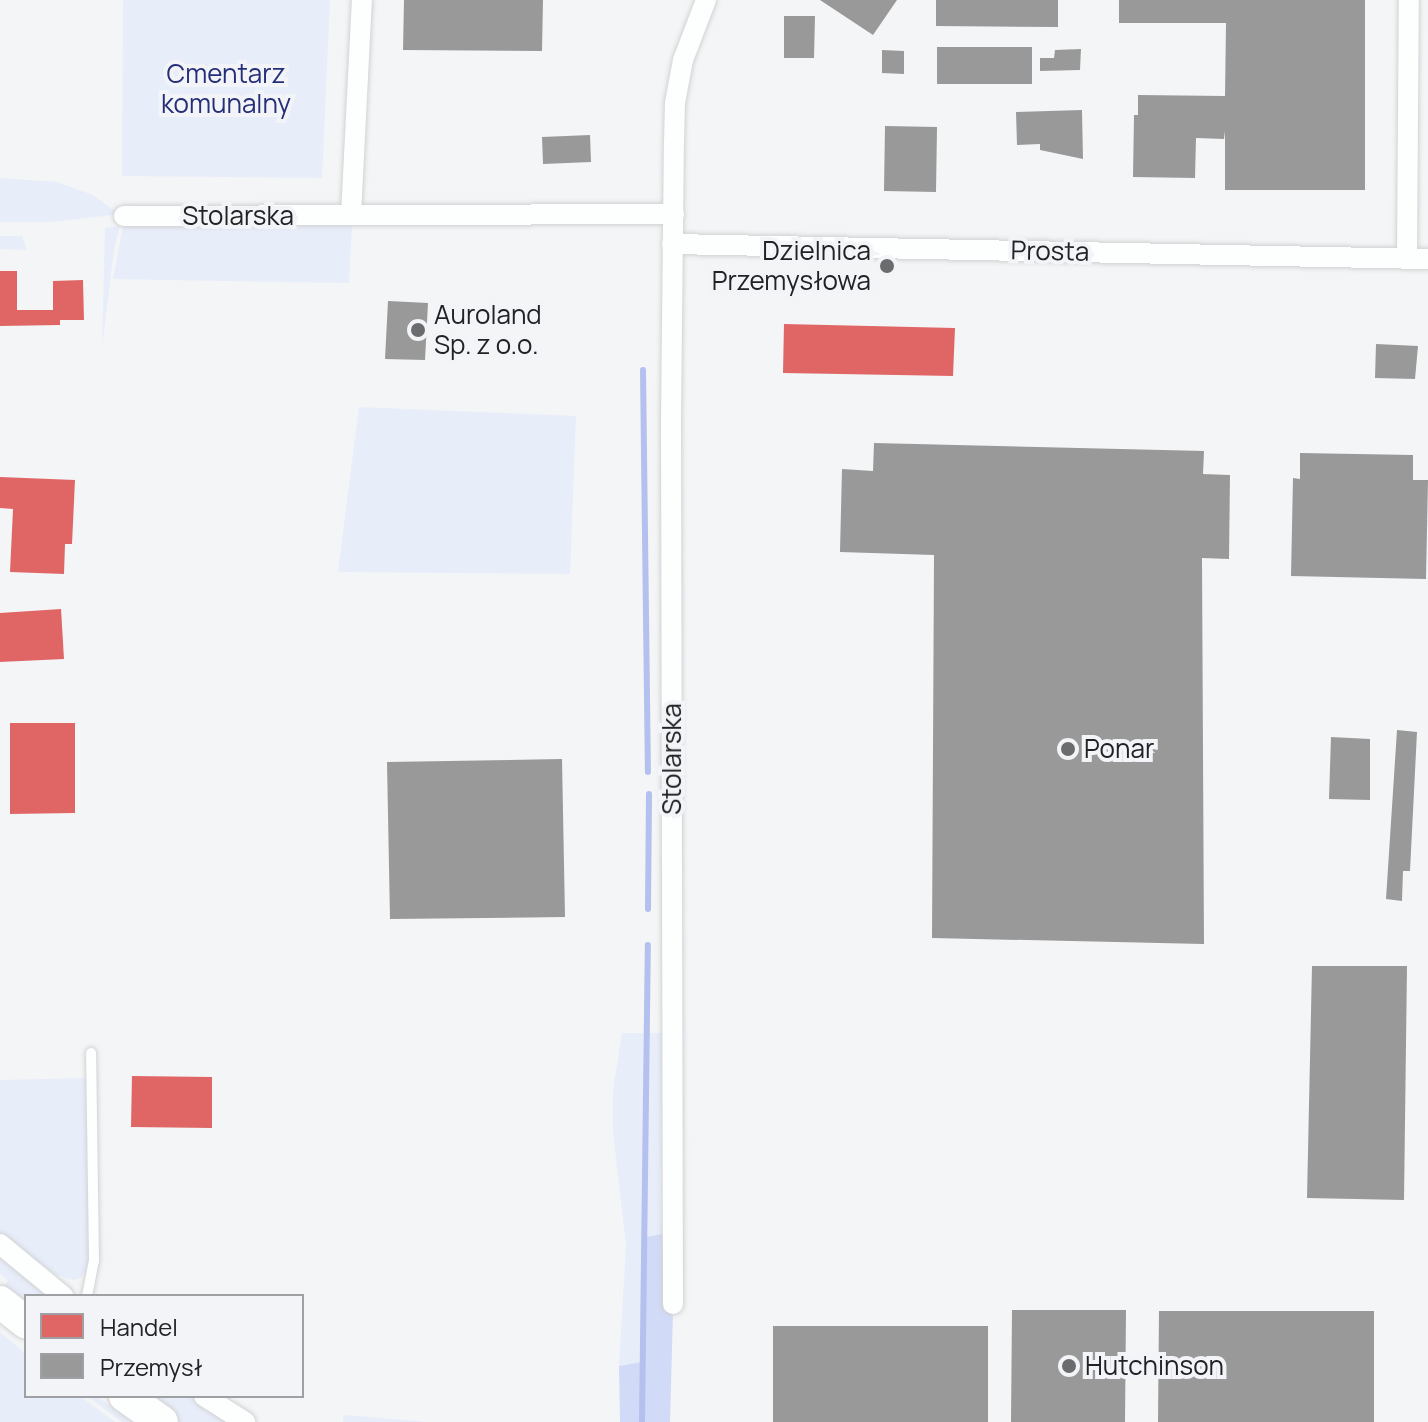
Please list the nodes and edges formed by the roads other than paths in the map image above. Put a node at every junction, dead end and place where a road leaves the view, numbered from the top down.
1 (362, 0) edge
2 (706, 0) edge
3 (1409, 0) edge
4 (674, 214) junction
5 (351, 215) junction
6 (124, 216) dead end
7 (672, 244) junction
8 (1418, 258) edge
9 (91, 1053) dead end
10 (0, 1244) edge
11 (61, 1294) edge
12 (87, 1294) edge
13 (0, 1302) edge
14 (673, 1304) dead end
15 (24, 1320) edge
16 (128, 1398) edge
17 (207, 1398) edge
18 (162, 1422) edge
19 (245, 1422) edge

1 - 5 street
2 - 4 street, Stolarska
3 - 8 street
4 - 5 street, Stolarska
4 - 7 street, Stolarska
5 - 6 street, Stolarska
7 - 8 street, Prosta
7 - 14 street, Stolarska
9 - 12 lane
10 - 11 street
13 - 15 highway
16 - 18 highway
17 - 19 street

